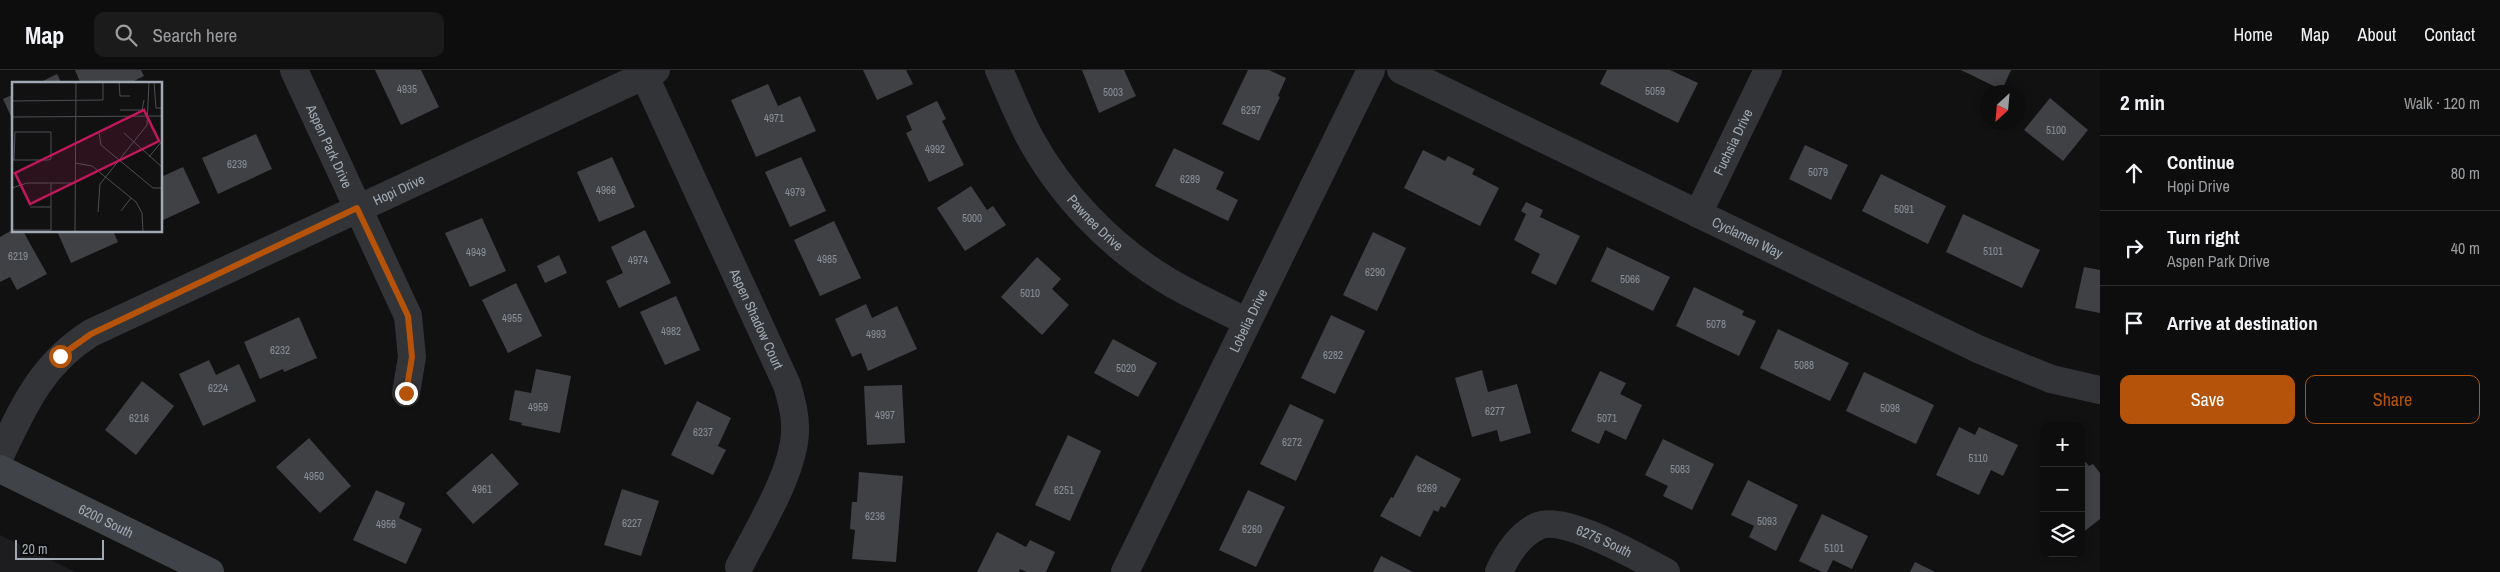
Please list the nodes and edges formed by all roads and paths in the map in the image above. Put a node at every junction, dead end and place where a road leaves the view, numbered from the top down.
1 (294, 70) edge
2 (999, 70) edge
3 (1370, 70) edge
4 (1401, 70) edge
5 (1768, 70) edge
6 (648, 72) edge
7 (357, 208) junction
8 (1698, 214) junction
9 (1247, 322) junction
10 (2100, 390) edge
11 (406, 393) dead end
12 (0, 456) edge
13 (0, 469) edge
14 (740, 567) dead end
15 (210, 572) edge
16 (1125, 572) edge
17 (1498, 572) edge
18 (1666, 572) edge

1 - 7 street, Aspen Park Drive
2 - 9 street, Pawnee Drive
3 - 9 street, Lobelia Drive
4 - 8 street, Cyclamen Way
5 - 8 street, Fuchsia Drive
6 - 7 street, Hopi Drive
6 - 14 street, Aspen Shadow Court
7 - 11 street, Aspen Park Drive
7 - 12 street, Hopi Drive
8 - 10 street, Cyclamen Way
9 - 16 street, Lobelia Drive
13 - 15 main road, 6200 South
17 - 18 street, 6275 South

